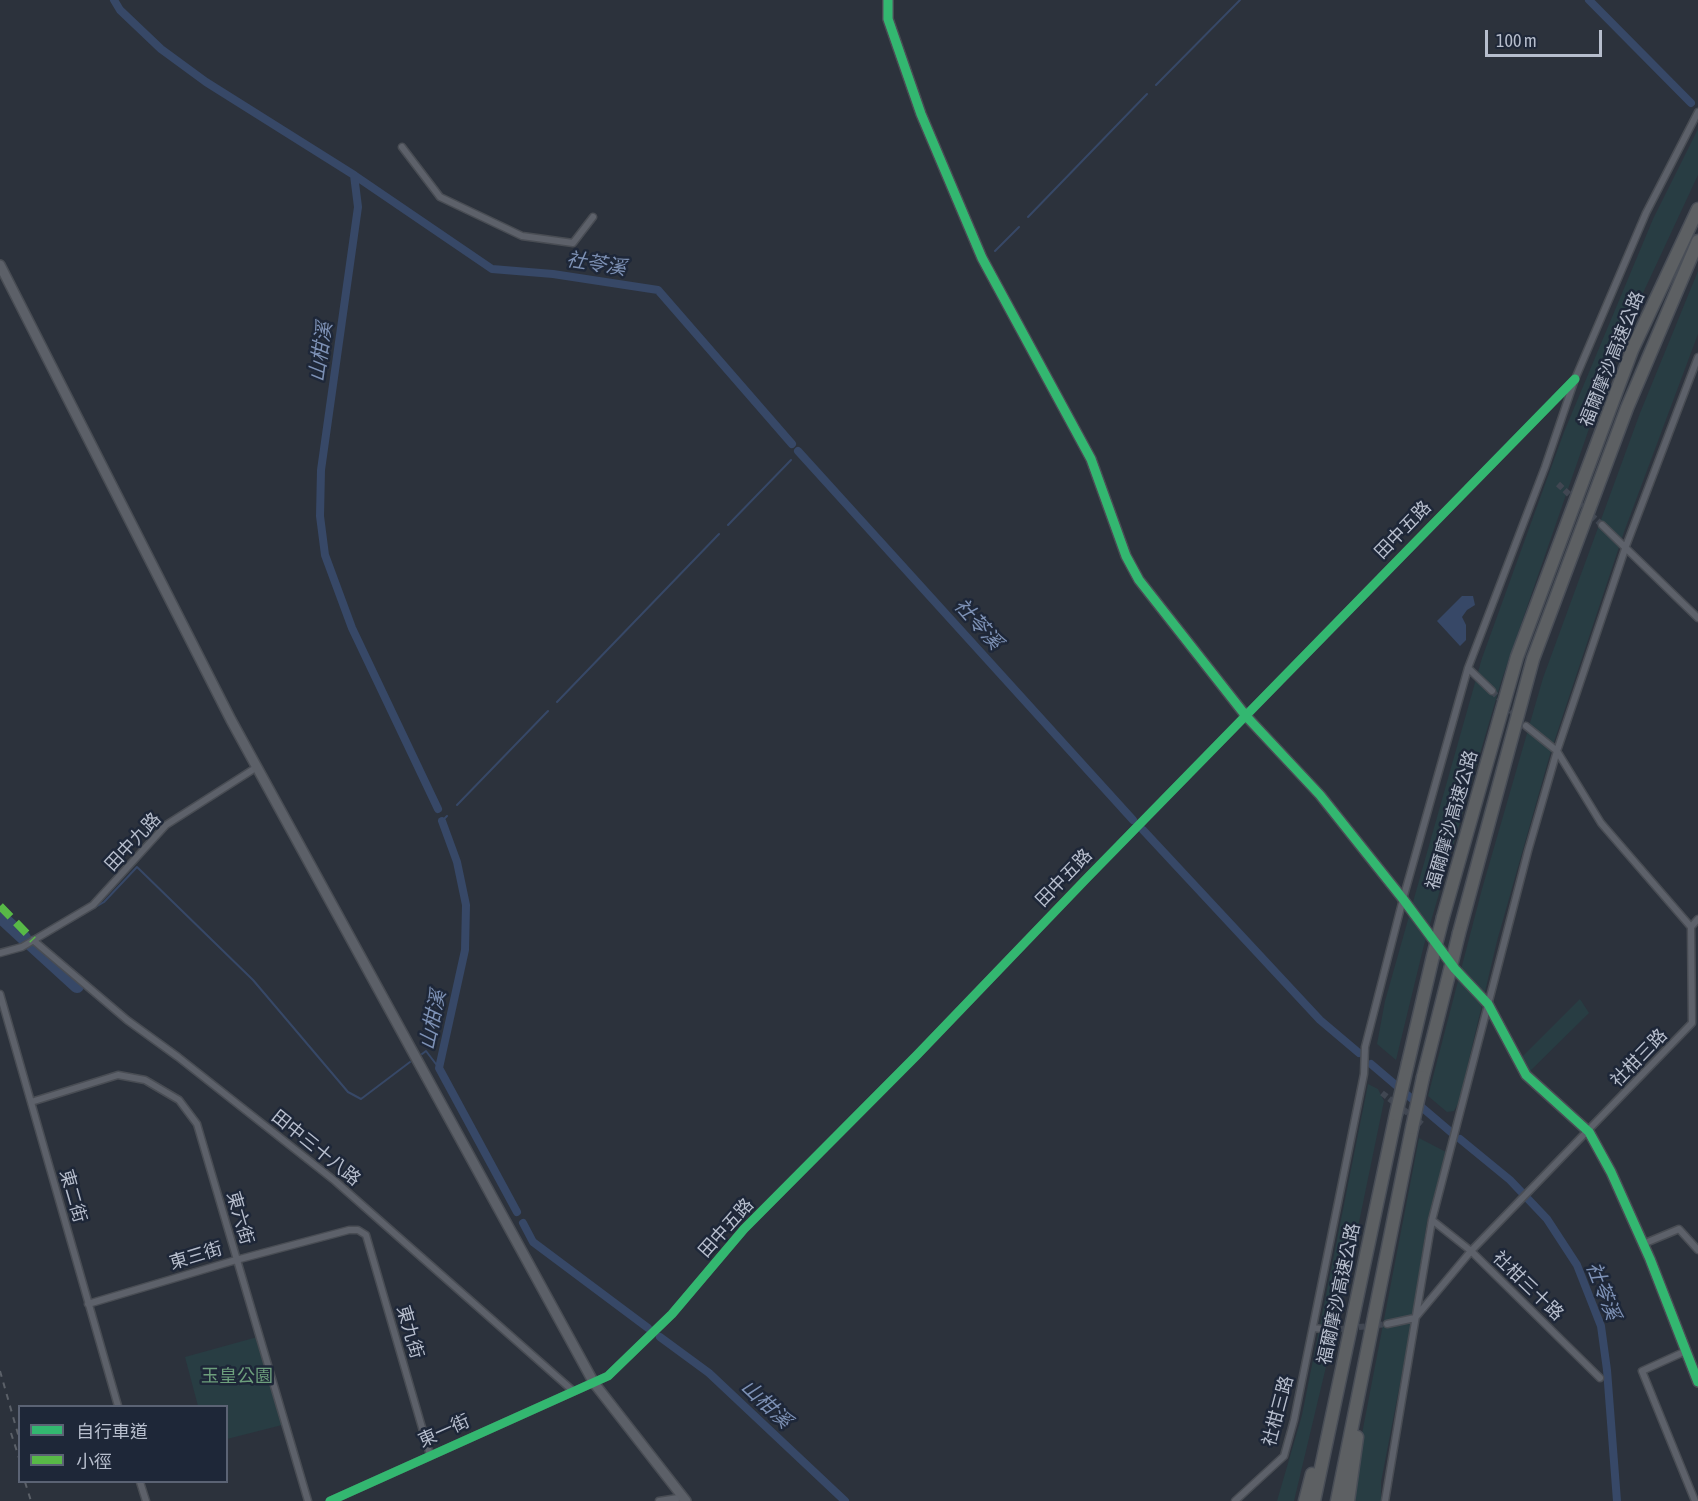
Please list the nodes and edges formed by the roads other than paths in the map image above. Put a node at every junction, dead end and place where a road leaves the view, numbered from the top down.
1 (888, 0) edge
2 (1698, 112) edge
3 (402, 147) dead end
4 (1698, 209) edge
5 (593, 217) dead end
6 (1698, 241) edge
7 (0, 265) edge
8 (1698, 357) edge
9 (1575, 379) junction
10 (1602, 525) tunnel mouth
11 (1626, 546) junction
12 (1698, 618) edge
13 (1468, 668) junction
14 (1492, 691) tunnel mouth
15 (1246, 716) junction
16 (1526, 726) tunnel mouth
17 (1557, 751) junction
18 (257, 766) junction
19 (1403, 899) junction
20 (1698, 919) edge
21 (1691, 927) junction
22 (33, 940) junction
23 (0, 953) edge
24 (0, 994) edge
25 (1488, 1004) junction
26 (1692, 1023) junction
27 (1698, 1029) edge
28 (31, 1102) junction
29 (1589, 1132) junction
30 (1432, 1220) junction
31 (349, 1230) joint
32 (1643, 1244) junction
33 (1698, 1250) edge
34 (1472, 1251) junction
35 (236, 1260) junction
36 (1380, 1281) junction
37 (88, 1304) junction
38 (1415, 1318) junction
39 (1387, 1324) tunnel mouth
40 (1312, 1328) junction
41 (1332, 1330) tunnel mouth
42 (1348, 1343) junction
43 (1686, 1351) junction
44 (1600, 1378) dead end
45 (1698, 1382) edge
46 (594, 1383) junction
47 (572, 1390) junction
48 (117, 1405) edge
49 (429, 1455) junction
50 (140, 1483) edge
51 (682, 1500) edge
52 (146, 1501) edge
53 (308, 1501) edge
54 (330, 1501) edge
55 (659, 1501) edge
56 (1236, 1501) edge
57 (1305, 1501) edge
58 (1314, 1501) edge
59 (1336, 1501) edge
60 (1348, 1501) edge
61 (1386, 1501) edge
62 (1695, 1501) edge

1 - 15 street
2 - 9 street, 社柑三路
3 - 5 street
4 - 42 highway, 福爾摩沙高速公路, bridge
6 - 36 highway, 福爾摩沙高速公路, bridge
7 - 18 street
8 - 11 street
9 - 13 street, 社柑三路
9 - 15 street, 田中五路
10 - 11 street
11 - 12 street
11 - 17 street
13 - 14 street
13 - 19 street, 社柑三路
15 - 19 street
15 - 46 street, 田中五路
16 - 17 street
17 - 21 street
17 - 25 street
18 - 22 street, 田中九路
18 - 46 street
19 - 25 street
19 - 40 street, 社柑三路
20 - 21 street
21 - 26 street, 社柑三路
22 - 23 street, 田中九路
22 - 47 street, 田中三十八路
24 - 28 street, 東二街
25 - 29 street
25 - 30 street
26 - 27 street
26 - 29 street, 社柑三路
28 - 35 street, 東六街
28 - 37 street, 東二街
29 - 32 street
29 - 34 street, 社柑三路
30 - 34 street, 社柑三十路
30 - 38 street
31 - 35 street, 東三街
31 - 49 street, 東九街
32 - 33 street
32 - 43 street
34 - 38 street
34 - 44 street, 社柑三十路
35 - 37 street, 東三街
35 - 53 street, 東六街
36 - 59 highway, 福爾摩沙高速公路
36 - 60 highway
37 - 48 street, 東二街
38 - 39 street
38 - 61 street
40 - 41 street
40 - 56 street, 社柑三路
42 - 57 highway
42 - 58 highway, 福爾摩沙高速公路
43 - 45 street
43 - 62 street
46 - 47 street, 田中五路
46 - 51 street
47 - 49 street, 東一街
49 - 54 street, 東一街
50 - 52 street
51 - 55 street

